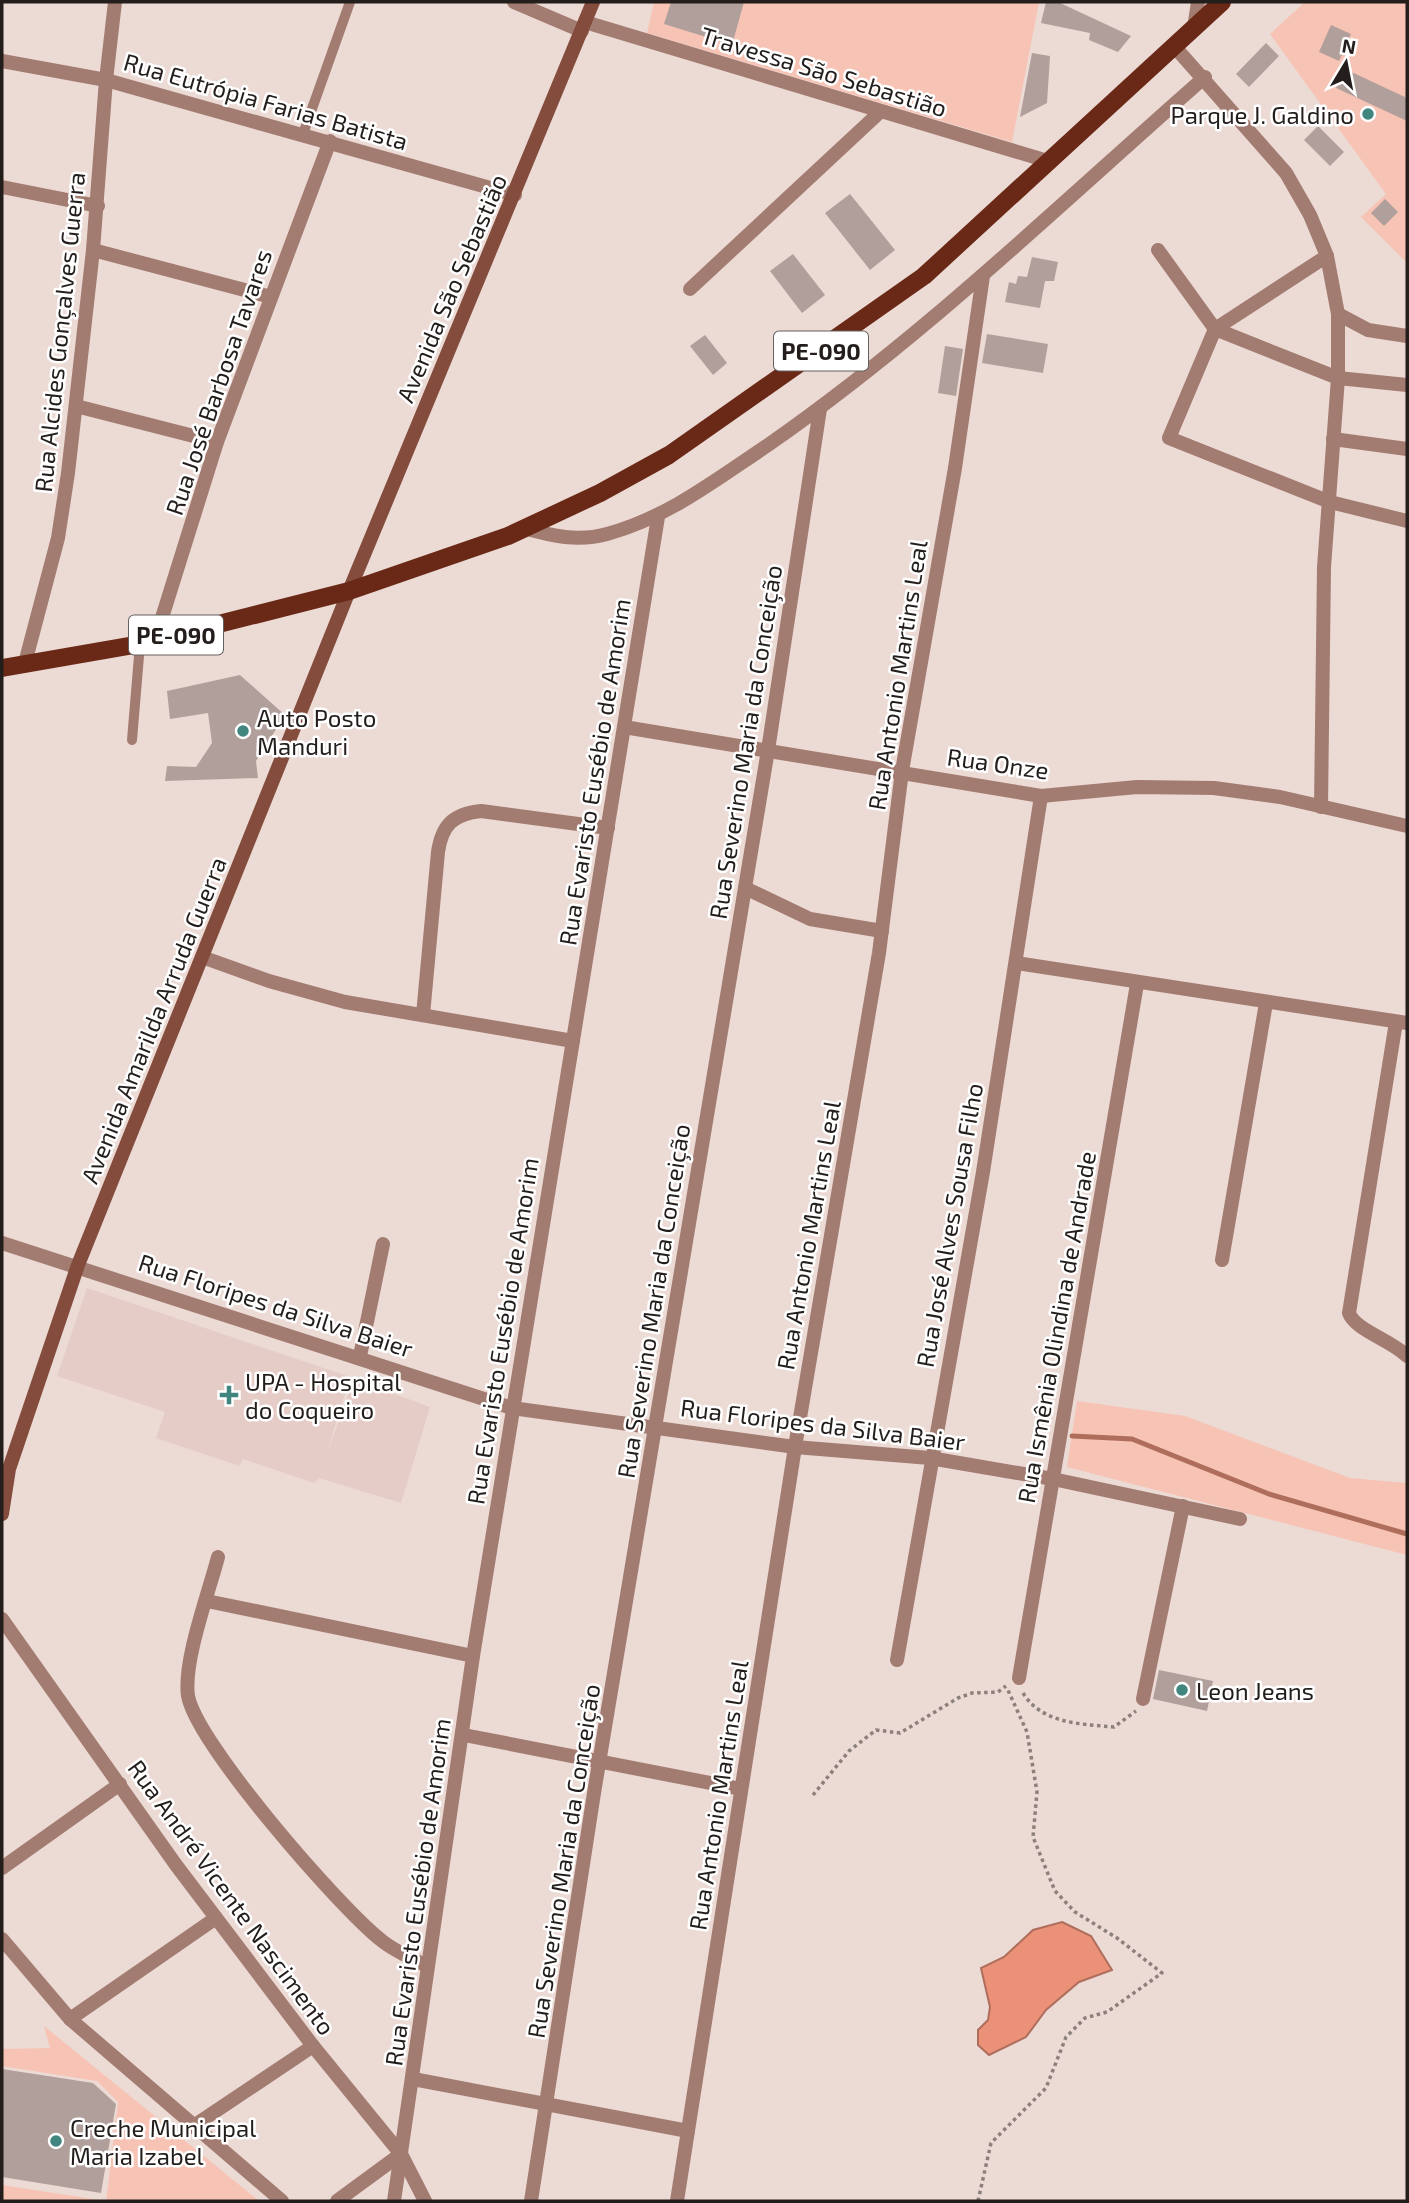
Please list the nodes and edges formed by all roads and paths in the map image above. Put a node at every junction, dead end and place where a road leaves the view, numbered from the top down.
1 (116, 2) edge
2 (350, 2) edge
3 (514, 2) edge
4 (593, 2) edge
5 (1198, 2) edge
6 (1222, 2) edge
7 (583, 27) junction
8 (1194, 28) junction
9 (1174, 46) junction
10 (2, 61) edge
11 (1205, 77) junction
12 (106, 80) junction
13 (880, 112) junction
14 (303, 134) junction
15 (330, 141) junction
16 (1051, 162) junction
17 (2, 187) edge
18 (515, 195) junction
19 (97, 206) junction
20 (93, 250) junction
21 (1158, 250) dead end
22 (1327, 256) junction
23 (983, 276) junction
24 (690, 289) dead end
25 (271, 297) junction
26 (1338, 314) junction
27 (1215, 329) junction
28 (1407, 336) edge
29 (1338, 378) junction
30 (1407, 385) edge
31 (75, 406) junction
32 (820, 409) junction
33 (1333, 439) junction
34 (217, 442) junction
35 (1407, 449) edge
36 (1330, 502) junction
37 (658, 517) junction
38 (1407, 521) edge
39 (524, 528) junction
40 (349, 591) junction
41 (148, 642) junction
42 (25, 663) junction
43 (2, 668) edge
44 (624, 726) junction
45 (132, 740) dead end
46 (768, 750) junction
47 (902, 771) junction
48 (1041, 796) junction
49 (1321, 807) junction
50 (1407, 826) edge
51 (608, 828) junction
52 (745, 888) junction
53 (882, 932) junction
54 (202, 957) junction
55 (1016, 963) junction
56 (1137, 984) junction
57 (1266, 1003) junction
58 (423, 1016) junction
59 (1402, 1023) edge
60 (573, 1041) junction
61 (2, 1243) edge
62 (383, 1244) dead end
63 (1222, 1260) dead end
64 (78, 1265) junction
65 (360, 1356) junction
66 (1407, 1356) edge
67 (512, 1408) junction
68 (655, 1427) junction
69 (794, 1447) junction
70 (930, 1458) junction
71 (5, 1473) edge
72 (1053, 1479) junction
73 (1183, 1506) junction
74 (2, 1514) edge
75 (1240, 1519) dead end
76 (218, 1557) dead end
77 (207, 1601) junction
78 (2, 1619) edge
79 (473, 1656) junction
80 (897, 1660) dead end
81 (1019, 1678) joint
82 (1142, 1701) joint
83 (464, 1735) junction
84 (600, 1761) junction
85 (120, 1784) junction
86 (741, 1789) junction
87 (813, 1795) dead end
88 (2, 1868) edge
89 (216, 1918) junction
90 (2, 1939) edge
91 (427, 1966) junction
92 (69, 2019) junction
93 (313, 2046) junction
94 (413, 2079) junction
95 (548, 2104) junction
96 (192, 2127) junction
97 (688, 2131) junction
98 (401, 2154) junction
99 (282, 2201) edge
100 (337, 2201) edge
101 (394, 2201) edge
102 (425, 2201) edge
103 (531, 2201) edge
104 (677, 2201) edge
105 (978, 2201) edge

1 - 12 street, Rua Alcides Gonçalves Guerra
2 - 14 lane
3 - 7 street, Travessa São Sebastião
4 - 7 main road, Avenida São Sebastião
5 - 8 street
6 - 8 main road, PE-090
7 - 13 street, Travessa São Sebastião
7 - 18 main road, Avenida São Sebastião
8 - 9 main road, PE-090
9 - 11 street
9 - 16 main road, PE-090
10 - 12 street, Rua Eutrópia Farias Batista
11 - 22 street
11 - 23 street
12 - 14 street, Rua Eutrópia Farias Batista
12 - 19 street, Rua Alcides Gonçalves Guerra
13 - 16 street, Travessa São Sebastião
13 - 24 street
14 - 15 street, Rua Eutrópia Farias Batista
15 - 18 street, Rua Eutrópia Farias Batista
15 - 25 street, Rua José Barbosa Tavares
16 - 39 main road, PE-090
17 - 19 street
18 - 40 main road, Avenida São Sebastião
19 - 20 street, Rua Alcides Gonçalves Guerra
20 - 25 street
20 - 31 street, Rua Alcides Gonçalves Guerra
21 - 27 street
22 - 26 street
22 - 27 street
23 - 32 street
23 - 47 street, Rua Antonio Martins Leal
25 - 34 street, Rua José Barbosa Tavares
26 - 28 street
26 - 29 street
27 - 29 street
27 - 36 street
29 - 30 street
29 - 33 street
31 - 34 street
31 - 42 street, Rua Alcides Gonçalves Guerra
32 - 37 street
32 - 46 street, Rua Severino Maria da Conceição
33 - 35 street
33 - 36 street
34 - 41 street, Rua José Barbosa Tavares
36 - 38 street
36 - 49 street
37 - 39 street
37 - 44 street, Rua Evaristo Eusébio de Amorim
39 - 40 main road, PE-090
40 - 41 main road, PE-090
40 - 54 main road, Avenida Amarilda Arruda Guerra
41 - 42 main road, PE-090
41 - 45 lane
42 - 43 main road, PE-090
44 - 46 street, Rua Onze
44 - 51 street, Rua Evaristo Eusébio de Amorim
46 - 47 street, Rua Onze
46 - 52 street, Rua Severino Maria da Conceição
47 - 48 street, Rua Onze
47 - 53 street, Rua Antonio Martins Leal
48 - 49 street, Rua Onze
48 - 55 street, Rua José Alves Sousa Filho
49 - 50 street, Rua Onze
51 - 58 street
51 - 60 street, Rua Evaristo Eusébio de Amorim
52 - 53 street
52 - 68 street, Rua Severino Maria da Conceição
53 - 69 street, Rua Antonio Martins Leal
54 - 58 street
54 - 64 main road, Avenida Amarilda Arruda Guerra
55 - 56 street
55 - 70 street, Rua José Alves Sousa Filho
56 - 57 street
56 - 72 street, Rua Ismênia Olindina de Andrade
57 - 59 street
57 - 63 street
58 - 60 street
59 - 66 street
60 - 67 street, Rua Evaristo Eusébio de Amorim
61 - 64 street, Rua Floripes da Silva Baier
62 - 65 street
64 - 65 street, Rua Floripes da Silva Baier
64 - 71 main road, Avenida Amarilda Arruda Guerra
65 - 67 street, Rua Floripes da Silva Baier
67 - 68 street, Rua Floripes da Silva Baier
67 - 79 street, Rua Evaristo Eusébio de Amorim
68 - 69 street, Rua Floripes da Silva Baier
68 - 84 street, Rua Severino Maria da Conceição
69 - 70 street, Rua Floripes da Silva Baier
69 - 86 street, Rua Antonio Martins Leal
70 - 72 street, Rua Floripes da Silva Baier
70 - 80 street, Rua José Alves Sousa Filho
71 - 74 main road
72 - 73 street, Rua Floripes da Silva Baier
72 - 81 street, Rua Ismênia Olindina de Andrade
73 - 75 street, Rua Floripes da Silva Baier
73 - 82 street
76 - 77 street
77 - 79 street
77 - 91 street
78 - 85 street, Rua André Vicente Nascimento
79 - 83 street, Rua Evaristo Eusébio de Amorim
81 - 82 path
83 - 84 street
83 - 91 street, Rua Evaristo Eusébio de Amorim
84 - 86 street
84 - 95 street, Rua Severino Maria da Conceição
85 - 88 street
85 - 89 street, Rua André Vicente Nascimento
86 - 97 street, Rua Antonio Martins Leal
87 - 105 path
89 - 92 street
89 - 93 street, Rua André Vicente Nascimento
90 - 92 street
91 - 94 street, Rua Evaristo Eusébio de Amorim
92 - 96 street
93 - 96 street
93 - 98 street, Rua André Vicente Nascimento
94 - 95 street
94 - 98 street, Rua Evaristo Eusébio de Amorim
95 - 97 street
95 - 103 street, Rua Severino Maria da Conceição
96 - 99 street
97 - 104 street, Rua Antonio Martins Leal
98 - 100 street
98 - 101 street, Rua Evaristo Eusébio de Amorim
98 - 102 street, Rua André Vicente Nascimento

